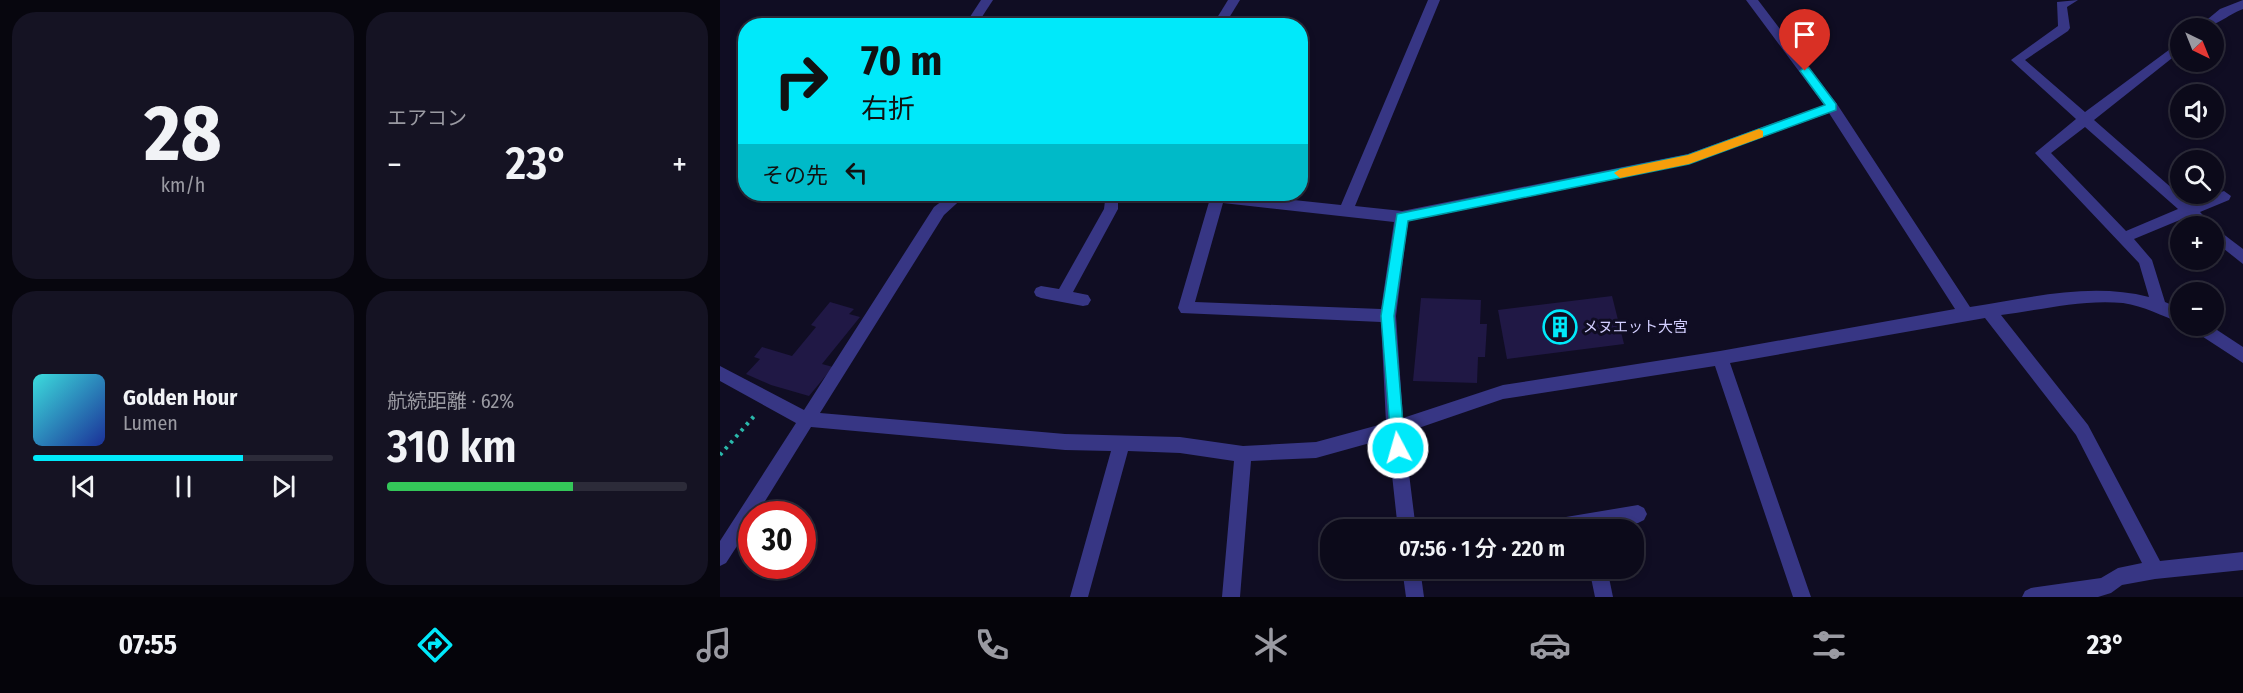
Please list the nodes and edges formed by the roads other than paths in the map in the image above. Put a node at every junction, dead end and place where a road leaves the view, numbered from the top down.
1 (987, 0) edge
2 (1234, 0) edge
3 (1434, 0) edge
4 (1752, 0) edge
5 (2072, 0) edge
6 (2241, 7) edge
7 (975, 18) edge
8 (1223, 18) edge
9 (2221, 18) edge
10 (2170, 53) edge
11 (1832, 107) junction
12 (2085, 119) junction
13 (951, 201) edge
14 (1108, 201) edge
15 (1217, 201) edge
16 (1257, 201) edge
17 (2203, 204) edge
18 (1346, 210) junction
19 (2187, 210) junction
20 (2194, 216) edge
21 (1402, 218) junction
22 (2123, 238) junction
23 (2224, 242) edge
24 (2243, 258) edge
25 (1041, 292) dead end
26 (1063, 296) junction
27 (1083, 300) dead end
28 (2159, 306) junction
29 (1989, 311) junction
30 (2170, 311) edge
31 (1966, 314) junction
32 (1388, 316) junction
33 (2214, 336) edge
34 (2243, 356) edge
35 (1720, 358) junction
36 (720, 373) edge
37 (805, 419) junction
38 (1395, 428) junction
39 (1122, 443) junction
40 (1243, 454) junction
41 (1638, 514) dead end
42 (1406, 519) edge
43 (1617, 519) edge
44 (720, 557) edge
45 (2243, 561) edge
46 (2155, 570) junction
47 (1413, 579) edge
48 (1600, 579) edge
49 (2108, 592) edge
50 (1079, 597) edge
51 (1231, 597) edge
52 (1415, 597) edge
53 (1604, 597) edge
54 (1802, 597) edge
55 (2031, 597) edge

1 - 7 street
2 - 8 street
3 - 18 street
4 - 11 street
5 - 12 street
6 - 9 street
10 - 12 street
11 - 21 street
11 - 31 street
12 - 19 street
12 - 22 street
13 - 37 street
14 - 26 street
15 - 32 street
16 - 18 street
17 - 19 street
18 - 21 street
19 - 20 street
19 - 22 street
21 - 32 street
22 - 28 street
23 - 24 street
25 - 26 street
26 - 27 street
28 - 29 street
28 - 30 street
29 - 31 street
29 - 46 street
31 - 35 street
32 - 38 street
33 - 34 street
35 - 38 street
35 - 54 street
36 - 37 street
37 - 39 street
37 - 44 street
38 - 40 street
38 - 42 street
39 - 40 street
39 - 50 street
40 - 51 street
41 - 43 street
45 - 46 street
46 - 49 street
47 - 52 street
48 - 53 street
49 - 55 street

